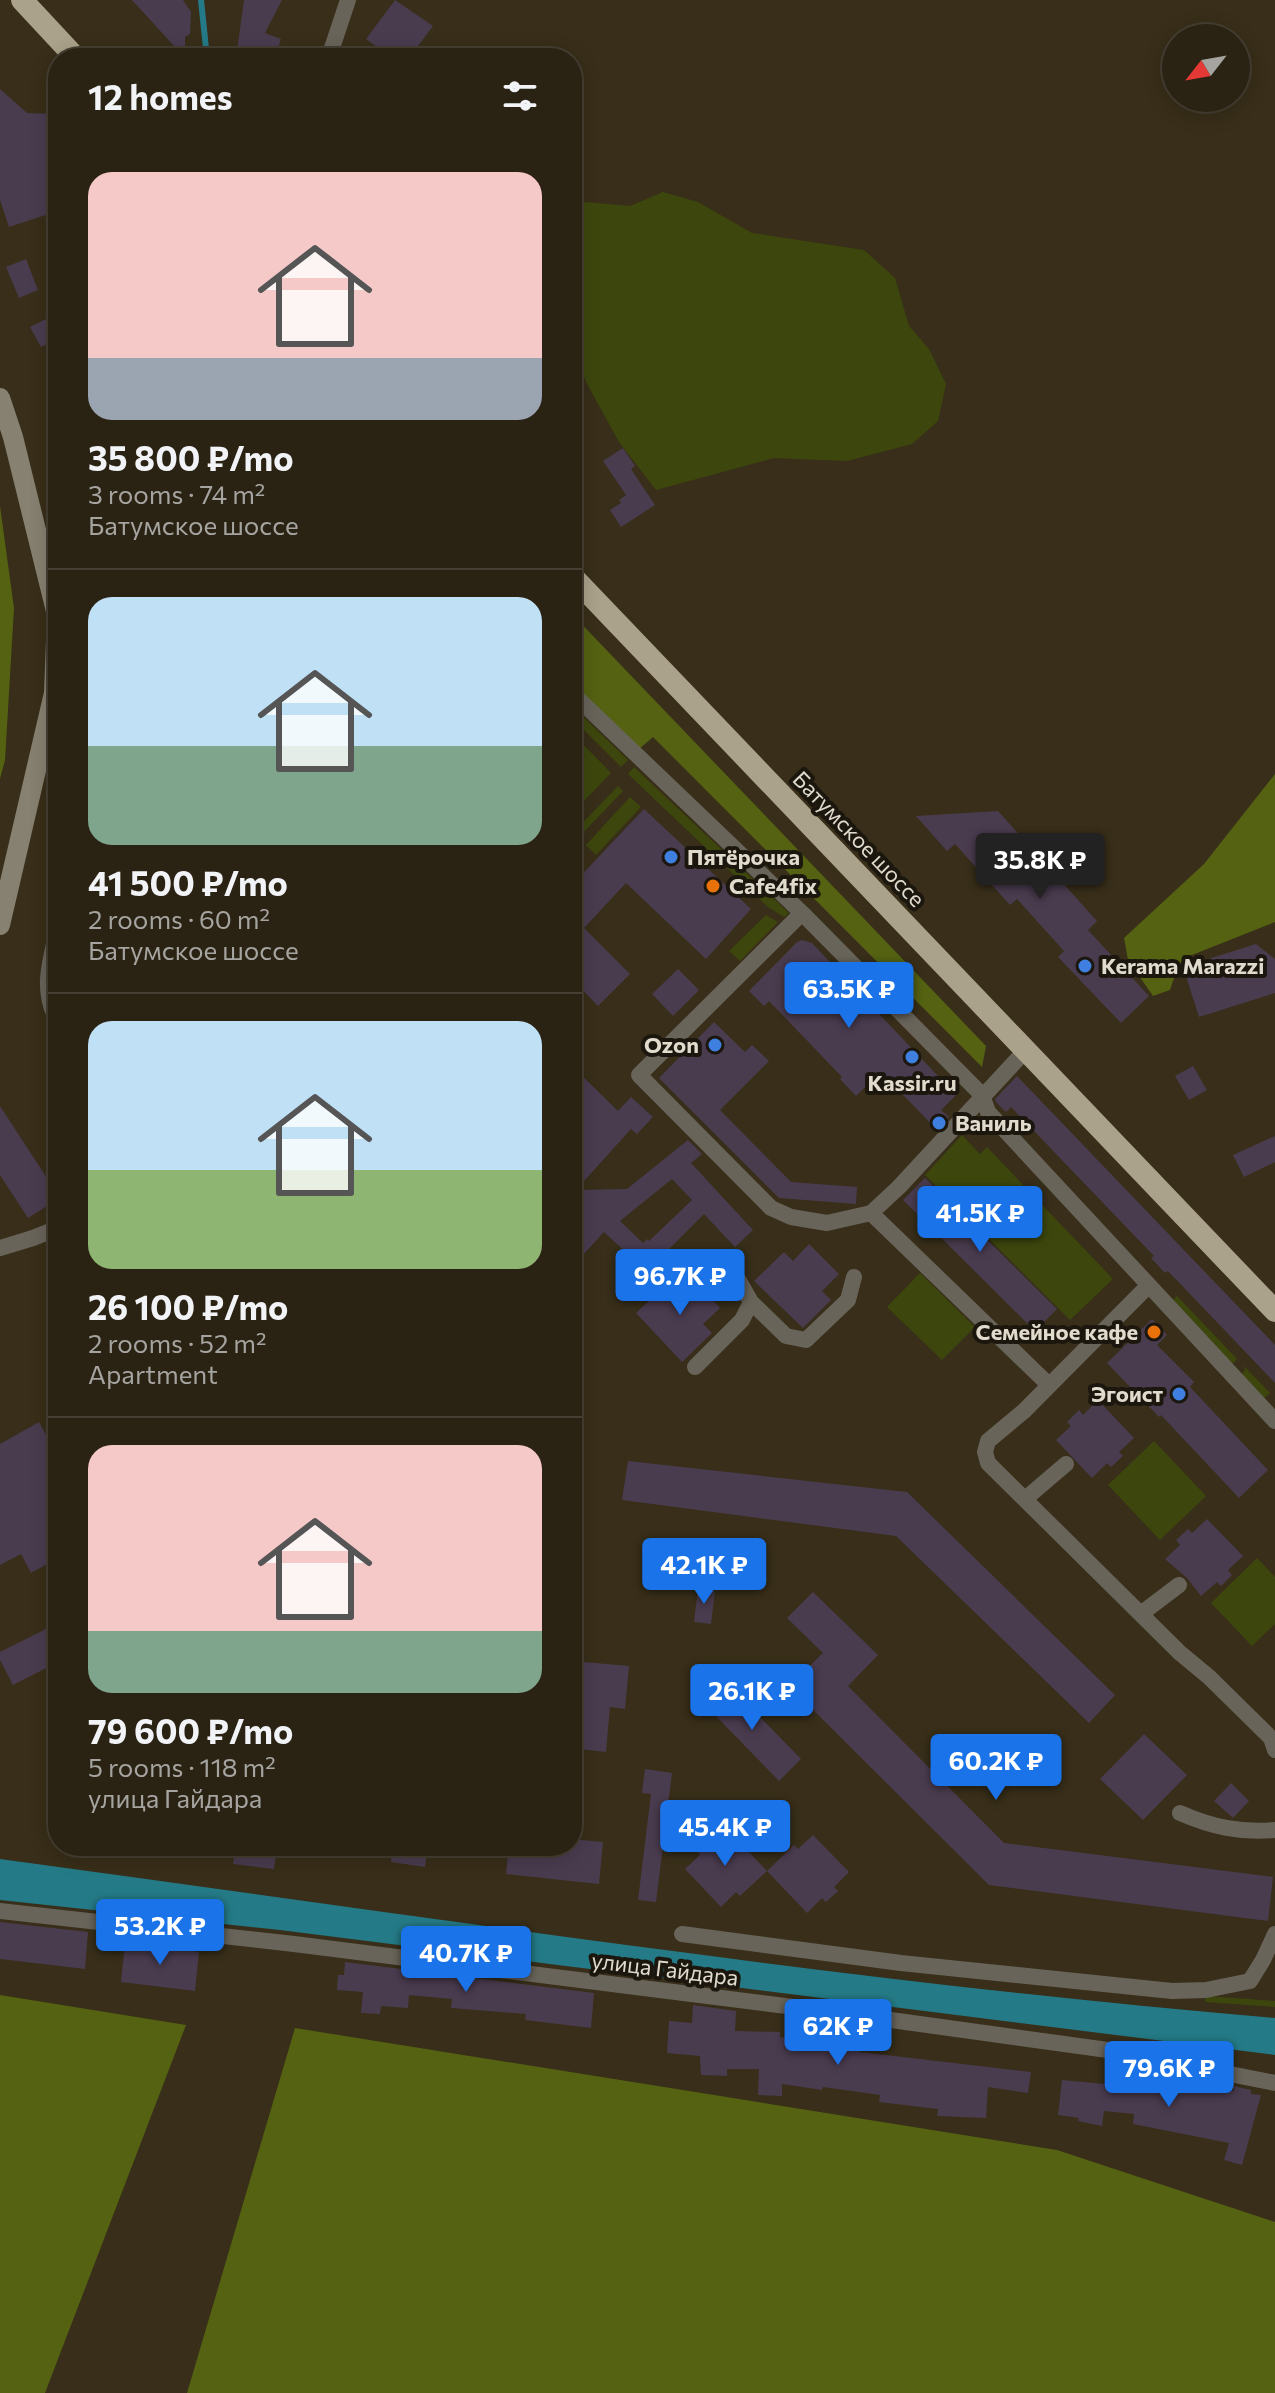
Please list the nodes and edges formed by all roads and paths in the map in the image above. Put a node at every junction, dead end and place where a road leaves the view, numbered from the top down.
1 (348, 0) edge
2 (21, 1) edge
3 (66, 48) edge
4 (332, 48) edge
5 (0, 398) edge
6 (48, 575) edge
7 (582, 586) edge
8 (582, 703) edge
9 (48, 719) edge
10 (802, 913) junction
11 (0, 925) edge
12 (48, 970) edge
13 (48, 997) edge
14 (1026, 1050) junction
15 (982, 1095) junction
16 (871, 1213) junction
17 (48, 1231) edge
18 (0, 1248) edge
19 (731, 1267) dead end
20 (854, 1277) dead end
21 (1148, 1286) junction
22 (751, 1302) junction
23 (1275, 1311) edge
24 (695, 1367) dead end
25 (1049, 1385) junction
26 (1275, 1421) edge
27 (1066, 1464) dead end
28 (1025, 1499) junction
29 (1179, 1585) dead end
30 (1142, 1613) junction
31 (1275, 1750) edge
32 (1180, 1813) dead end
33 (1275, 1830) edge
34 (0, 1911) edge
35 (682, 1934) dead end
36 (1275, 1934) edge
37 (1275, 2083) edge

1 - 4 street
2 - 3 highway
5 - 6 main road
7 - 14 highway, Батумское шоссе
8 - 10 street
9 - 11 main road
10 - 15 street
10 - 16 street
12 - 13 street
14 - 15 street
14 - 23 highway, Батумское шоссе
15 - 16 street
15 - 21 street
16 - 25 street
17 - 18 street
19 - 22 street
20 - 22 street
21 - 25 street
21 - 26 street
22 - 24 street
25 - 28 street
27 - 28 street
28 - 30 street
29 - 30 street
30 - 31 street
32 - 33 street
34 - 37 street, улица Гайдара
35 - 36 street

